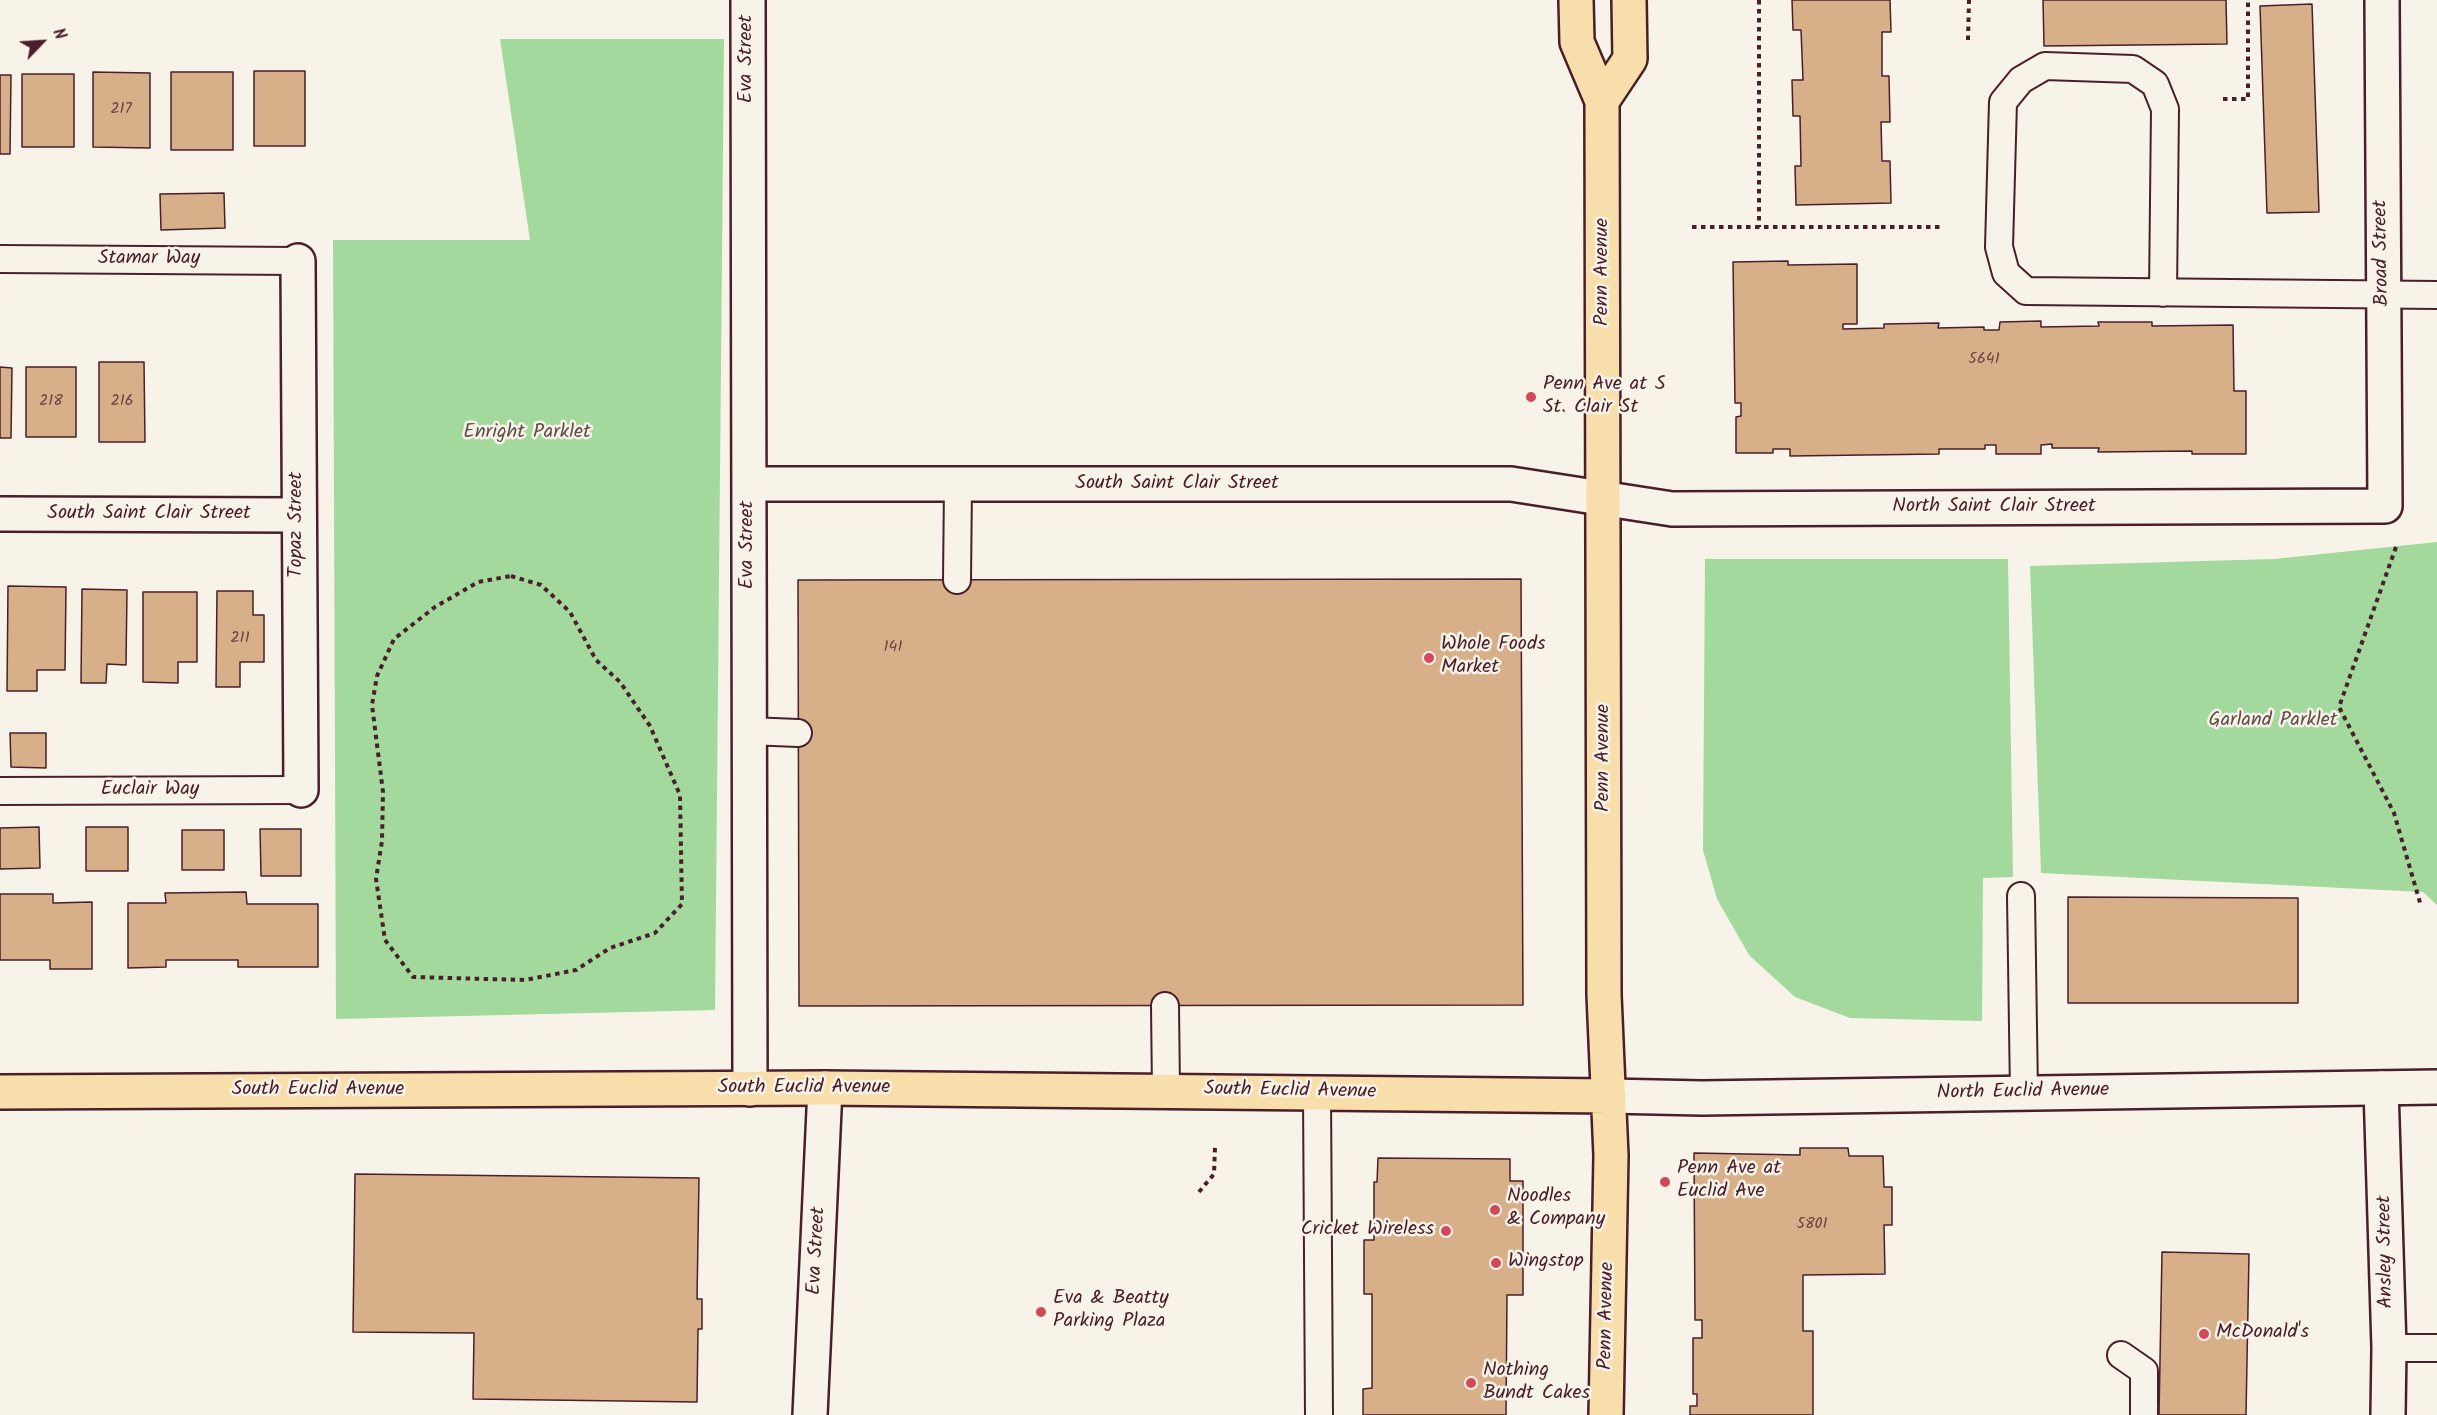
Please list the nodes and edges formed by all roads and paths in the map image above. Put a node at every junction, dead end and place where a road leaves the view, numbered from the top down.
1 (748, 0) edge
2 (1576, 0) edge
3 (1629, 0) edge
4 (1759, 0) edge
5 (1969, 0) edge
6 (2248, 0) edge
7 (2382, 0) edge
8 (1968, 40) dead end
9 (2223, 99) dead end
10 (1602, 101) junction
11 (1692, 227) dead end
12 (1759, 227) junction
13 (1940, 227) dead end
14 (0, 259) edge
15 (298, 261) joint
16 (2163, 293) junction
17 (2437, 295) edge
18 (2384, 296) junction
19 (749, 484) junction
20 (958, 485) junction
21 (1604, 499) junction
22 (2385, 506) joint
23 (0, 514) edge
24 (298, 515) junction
25 (2396, 547) dead end
26 (957, 580) dead end
27 (749, 731) junction
28 (798, 733) dead end
29 (301, 790) joint
30 (0, 791) edge
31 (2021, 896) dead end
32 (682, 904) joint
33 (2421, 906) dead end
34 (1165, 1006) dead end
35 (2437, 1087) edge
36 (825, 1088) junction
37 (2381, 1088) junction
38 (750, 1089) junction
39 (1166, 1090) junction
40 (0, 1092) edge
41 (1317, 1093) junction
42 (2024, 1093) junction
43 (1609, 1096) junction
44 (1215, 1147) dead end
45 (1199, 1192) dead end
46 (2389, 1348) junction
47 (2437, 1348) edge
48 (2121, 1355) dead end
49 (810, 1415) edge
50 (1319, 1415) edge
51 (1606, 1415) edge
52 (2144, 1415) edge
53 (2388, 1415) edge

1 - 19 street, Eva Street
2 - 10 main road, Penn Avenue
3 - 10 main road
4 - 12 path
5 - 8 path
6 - 9 path
7 - 18 street, Broad Street
10 - 21 main road, Penn Avenue
11 - 12 path
12 - 13 path
14 - 15 lane, Stamar Way
15 - 24 street, Topaz Street
16 - 16 lane
16 - 18 lane
17 - 18 lane
18 - 22 street, Broad Street
19 - 20 street, South Saint Clair Street
19 - 27 street, Eva Street
20 - 21 street, South Saint Clair Street
20 - 26 lane
21 - 22 street, North Saint Clair Street
21 - 43 main road, Penn Avenue
23 - 24 street, South Saint Clair Street
24 - 29 street, Topaz Street
25 - 33 path
27 - 28 lane
27 - 38 street, Eva Street
29 - 30 lane, Euclair Way
31 - 42 lane
32 - 32 path
34 - 39 lane
35 - 37 street, North Euclid Avenue
36 - 38 main road, South Euclid Avenue
36 - 39 main road, South Euclid Avenue
36 - 49 street, Eva Street
37 - 42 street, North Euclid Avenue
37 - 46 street, Ansley Street
38 - 40 main road, South Euclid Avenue
39 - 41 main road, South Euclid Avenue
41 - 43 main road, South Euclid Avenue
41 - 50 lane
42 - 43 street, North Euclid Avenue
43 - 51 main road, Penn Avenue
44 - 45 path
46 - 47 lane
46 - 53 street, Ansley Street
48 - 52 lane

